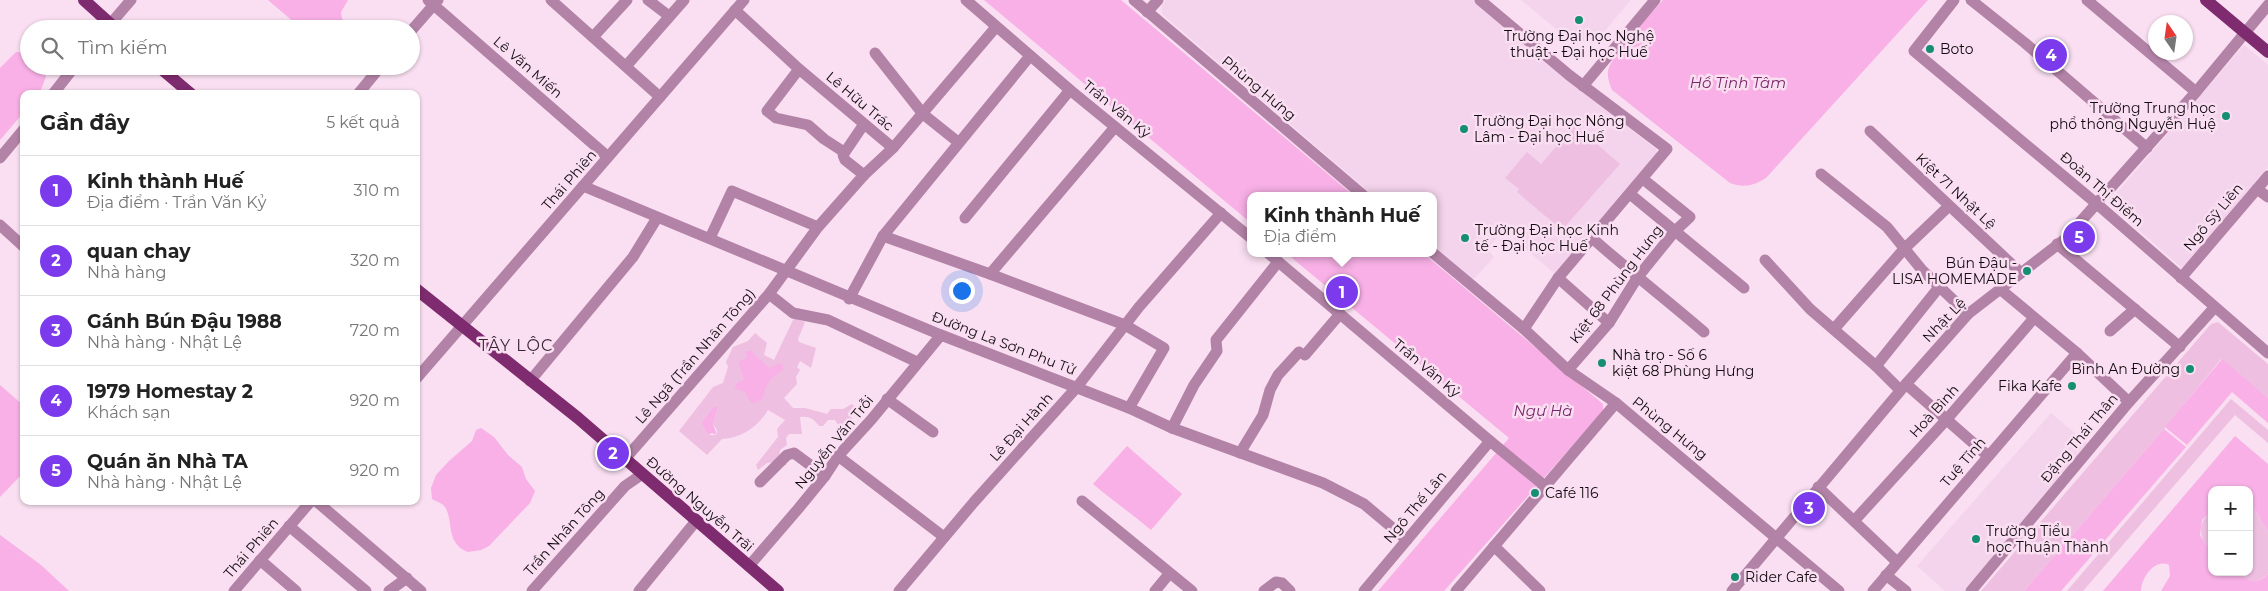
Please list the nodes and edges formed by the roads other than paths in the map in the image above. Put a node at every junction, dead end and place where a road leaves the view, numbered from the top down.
1 (84, 0) edge
2 (130, 0) edge
3 (551, 0) edge
4 (627, 0) edge
5 (648, 0) edge
6 (684, 0) edge
7 (744, 0) edge
8 (966, 0) edge
9 (1134, 0) edge
10 (1158, 0) edge
11 (1480, 0) edge
12 (1655, 0) edge
13 (1954, 0) edge
14 (1972, 0) edge
15 (2087, 0) edge
16 (2206, 0) edge
17 (433, 2) edge
18 (565, 5) edge
19 (2268, 5) edge
20 (735, 10) junction
21 (1148, 12) junction
22 (669, 16) junction
23 (104, 20) edge
24 (116, 20) edge
25 (419, 20) edge
26 (996, 27) junction
27 (2246, 33) junction
28 (593, 37) junction
29 (2268, 52) edge
30 (876, 53) dead end
31 (1030, 56) junction
32 (627, 65) junction
33 (799, 69) junction
34 (68, 75) edge
35 (169, 75) edge
36 (374, 75) edge
37 (1583, 86) junction
38 (56, 90) edge
39 (186, 90) edge
40 (361, 90) edge
41 (1070, 90) junction
42 (2196, 92) junction
43 (660, 96) junction
44 (923, 114) junction
45 (864, 124) junction
46 (1115, 127) junction
47 (1870, 131) dead end
48 (20, 134) edge
49 (958, 142) junction
50 (893, 148) junction
51 (2147, 148) junction
52 (844, 152) junction
53 (608, 157) junction
54 (0, 158) edge
55 (1821, 174) dead end
56 (864, 175) junction
57 (2268, 176) edge
58 (1643, 179) junction
59 (583, 186) junction
60 (2257, 188) junction
61 (1359, 192) edge
62 (1630, 194) junction
63 (2268, 197) edge
64 (2097, 204) junction
65 (1949, 206) junction
66 (1221, 213) junction
67 (657, 218) junction
68 (965, 218) dead end
69 (0, 225) edge
70 (818, 227) junction
71 (1675, 231) junction
72 (1247, 235) edge
73 (883, 236) junction
74 (710, 238) junction
75 (1592, 238) junction
76 (20, 243) edge
77 (2057, 244) junction
78 (1905, 248) junction
79 (1437, 256) edge
80 (1272, 257) edge
81 (1765, 260) dead end
82 (1278, 262) junction
83 (786, 271) junction
84 (2021, 273) junction
85 (990, 274) junction
86 (1558, 278) junction
87 (1637, 278) junction
88 (2181, 278) junction
89 (1940, 286) junction
90 (1744, 288) dead end
91 (2000, 289) junction
92 (420, 291) edge
93 (768, 294) junction
94 (849, 299) junction
95 (2214, 308) junction
96 (2135, 309) junction
97 (1340, 314) junction
98 (1968, 314) junction
99 (2034, 318) junction
100 (1609, 323) junction
101 (462, 326) junction
102 (1125, 326) junction
103 (1524, 329) junction
104 (1834, 330) junction
105 (2110, 331) dead end
106 (1704, 332) dead end
107 (941, 335) junction
108 (2180, 348) junction
109 (2077, 353) junction
110 (2268, 353) edge
111 (917, 362) junction
112 (1876, 366) junction
113 (1568, 370) junction
114 (420, 374) edge
115 (530, 382) junction
116 (1077, 387) junction
117 (1903, 387) junction
118 (887, 399) junction
119 (1616, 402) junction
120 (2129, 402) junction
121 (1129, 408) junction
122 (1947, 419) junction
123 (1172, 428) junction
124 (933, 432) dead end
125 (1494, 444) junction
126 (1240, 453) junction
127 (838, 456) junction
128 (1988, 456) junction
129 (625, 458) junction
130 (641, 475) junction
131 (825, 476) junction
132 (760, 482) dead end
133 (1543, 485) junction
134 (1818, 487) junction
135 (1082, 501) dead end
136 (308, 505) edge
137 (321, 505) edge
138 (696, 521) junction
139 (1854, 522) junction
140 (290, 526) junction
141 (944, 537) junction
142 (1776, 537) junction
143 (1407, 540) junction
144 (1494, 546) junction
145 (260, 560) junction
146 (1897, 562) junction
147 (749, 566) junction
148 (1169, 574) junction
149 (1886, 575) junction
150 (407, 578) junction
151 (1534, 589) edge
152 (234, 591) edge
153 (296, 591) edge
154 (366, 591) edge
155 (388, 591) edge
156 (421, 591) edge
157 (532, 591) edge
158 (638, 591) edge
159 (778, 591) edge
160 (900, 591) edge
161 (1155, 591) edge
162 (1192, 591) edge
163 (1264, 591) edge
164 (1290, 591) edge
165 (1364, 591) edge
166 (1456, 591) edge
167 (1732, 591) edge
168 (1840, 591) edge
169 (1873, 591) edge
170 (1906, 591) edge
171 (1971, 591) edge

1 - 23 main road
2 - 24 street
3 - 18 street
4 - 28 street
5 - 22 street
6 - 22 street
7 - 20 street, Thái Phiên
8 - 26 street, Trần Văn Kỷ
9 - 21 street, Phùng Hưng
10 - 21 street
11 - 37 street
12 - 37 street
13 - 64 street, Đoàn Thị Điểm
14 - 51 street
15 - 42 street
16 - 27 main road
17 - 25 street
17 - 53 street, Lê Văn Miến
18 - 28 street
19 - 27 street, Nhật Lệ
20 - 33 street, Lê Hữu Trác
20 - 43 street, Thái Phiên
21 - 61 street, Phùng Hưng
22 - 32 street
26 - 31 street, Trần Văn Kỷ
26 - 44 street, Lê Hữu Trác
27 - 29 main road
27 - 42 street, Nhật Lệ
28 - 32 street
30 - 44 street
31 - 41 street, Trần Văn Kỷ
31 - 49 street
32 - 43 street
33 - 45 street, Lê Hữu Trác
33 - 52 street
34 - 38 street
35 - 39 main road
36 - 40 street
37 - 58 street
41 - 46 street, Trần Văn Kỷ
41 - 68 street
42 - 51 street, Nhật Lệ
43 - 53 street, Thái Phiên
44 - 49 street
44 - 50 street, Lê Hữu Trác
45 - 50 street, Lê Hữu Trác
45 - 52 street
46 - 66 street, Trần Văn Kỷ
46 - 85 street
47 - 65 street, Kiệt 71 Nhật Lệ
48 - 54 street
49 - 73 street
50 - 56 street, Lê Ngã (Trần Nhân Tông)
51 - 64 street, Nhật Lệ
52 - 56 street
53 - 59 street, Thái Phiên
55 - 78 street
56 - 70 street, Lê Ngã (Trần Nhân Tông)
57 - 60 street, Ngô Sỹ Liên
58 - 62 street
58 - 71 street, Kiệt 68 Phùng Hưng
59 - 67 street, Đường La Sơn Phu Tử
59 - 101 street, Thái Phiên
60 - 63 street
60 - 88 street, Ngô Sỹ Liên
62 - 71 street
62 - 75 street
64 - 77 street, Nhật Lệ
64 - 88 street, Đoàn Thị Điểm
65 - 78 street
65 - 84 street, Kiệt 71 Nhật Lệ
66 - 72 street, Trần Văn Kỷ
66 - 102 street, Lê Đại Hành
67 - 74 street, Đường La Sơn Phu Tử
67 - 115 street
69 - 76 street
70 - 74 street
70 - 83 street, Lê Ngã (Trần Nhân Tông)
71 - 87 street, Kiệt 68 Phùng Hưng
71 - 90 street
73 - 85 street
73 - 94 street
74 - 83 street, Đường La Sơn Phu Tử
75 - 86 street
75 - 87 street
77 - 84 street, Nhật Lệ
77 - 96 street
78 - 89 street
78 - 104 street
79 - 103 street, Phùng Hưng
80 - 82 street, Trần Văn Kỷ
81 - 104 street
82 - 97 street, Trần Văn Kỷ
82 - 123 street
83 - 93 street, Lê Ngã (Trần Nhân Tông)
83 - 94 street, Đường La Sơn Phu Tử
84 - 91 street, Nhật Lệ
85 - 102 street
86 - 100 street
86 - 103 street
87 - 100 street, Kiệt 68 Phùng Hưng
87 - 106 street
88 - 95 street, Đoàn Thị Điểm
89 - 98 street
89 - 112 street
91 - 98 street, Nhật Lệ
91 - 99 street
92 - 101 main road, Đường Nguyễn Trãi
93 - 111 street
93 - 129 street, Lê Ngã (Trần Nhân Tông)
94 - 107 street, Đường La Sơn Phu Tử
95 - 108 street, Đặng Thái Thân
95 - 110 street, Đoàn Thị Điểm
96 - 105 street
96 - 108 street
97 - 125 street, Trần Văn Kỷ
97 - 126 street
98 - 117 street, Nhật Lệ
99 - 109 street
99 - 122 street, Hoà Bình
100 - 113 street, Kiệt 68 Phùng Hưng
101 - 114 street, Thái Phiên
101 - 115 main road, Đường Nguyễn Trãi
102 - 116 street, Lê Đại Hành
102 - 121 street
103 - 113 street, Phùng Hưng
104 - 112 street
107 - 111 street, Nguyễn Văn Trỗi
107 - 116 street, Đường La Sơn Phu Tử
108 - 120 street, Đặng Thái Thân
109 - 120 street
109 - 128 street, Tuệ Tĩnh
111 - 118 street, Nguyễn Văn Trỗi
112 - 117 street
113 - 119 street, Phùng Hưng
115 - 129 main road, Đường Nguyễn Trãi
116 - 121 street, Đường La Sơn Phu Tử
116 - 141 street, Lê Đại Hành
117 - 122 street
117 - 134 street, Nhật Lệ
118 - 124 street
118 - 127 street, Nguyễn Văn Trỗi
119 - 133 street
119 - 142 street, Phùng Hưng
120 - 171 street, Đặng Thái Thân
121 - 123 street, Đường La Sơn Phu Tử
122 - 128 street
122 - 139 street, Hoà Bình
123 - 126 street, Đường La Sơn Phu Tử
125 - 133 street, Trần Văn Kỷ
125 - 143 street, Ngô Thế Lân
126 - 143 street, Đường La Sơn Phu Tử
127 - 131 street, Nguyễn Văn Trỗi
127 - 141 street
128 - 146 street, Tuệ Tĩnh
129 - 130 main road, Đường Nguyễn Trãi
130 - 138 main road, Đường Nguyễn Trãi
130 - 157 street, Trần Nhân Tông
131 - 132 street
131 - 147 street, Nguyễn Văn Trỗi
133 - 144 street
134 - 139 street
134 - 142 street, Nhật Lệ
135 - 148 street
136 - 140 street, Thái Phiên
137 - 150 street
138 - 147 main road, Đường Nguyễn Trãi
138 - 158 street
139 - 146 street
140 - 145 street, Thái Phiên
140 - 154 street
141 - 160 street, Lê Đại Hành
142 - 167 street, Nhật Lệ
142 - 168 street, Phùng Hưng
143 - 165 street, Ngô Thế Lân
144 - 151 street
144 - 166 street
145 - 152 street, Thái Phiên
145 - 153 street
146 - 149 street, Tuệ Tĩnh
147 - 159 main road, Đường Nguyễn Trãi
148 - 161 street
148 - 162 street
149 - 169 street, Tuệ Tĩnh
149 - 170 street
150 - 155 street
150 - 156 street
163 - 164 street

